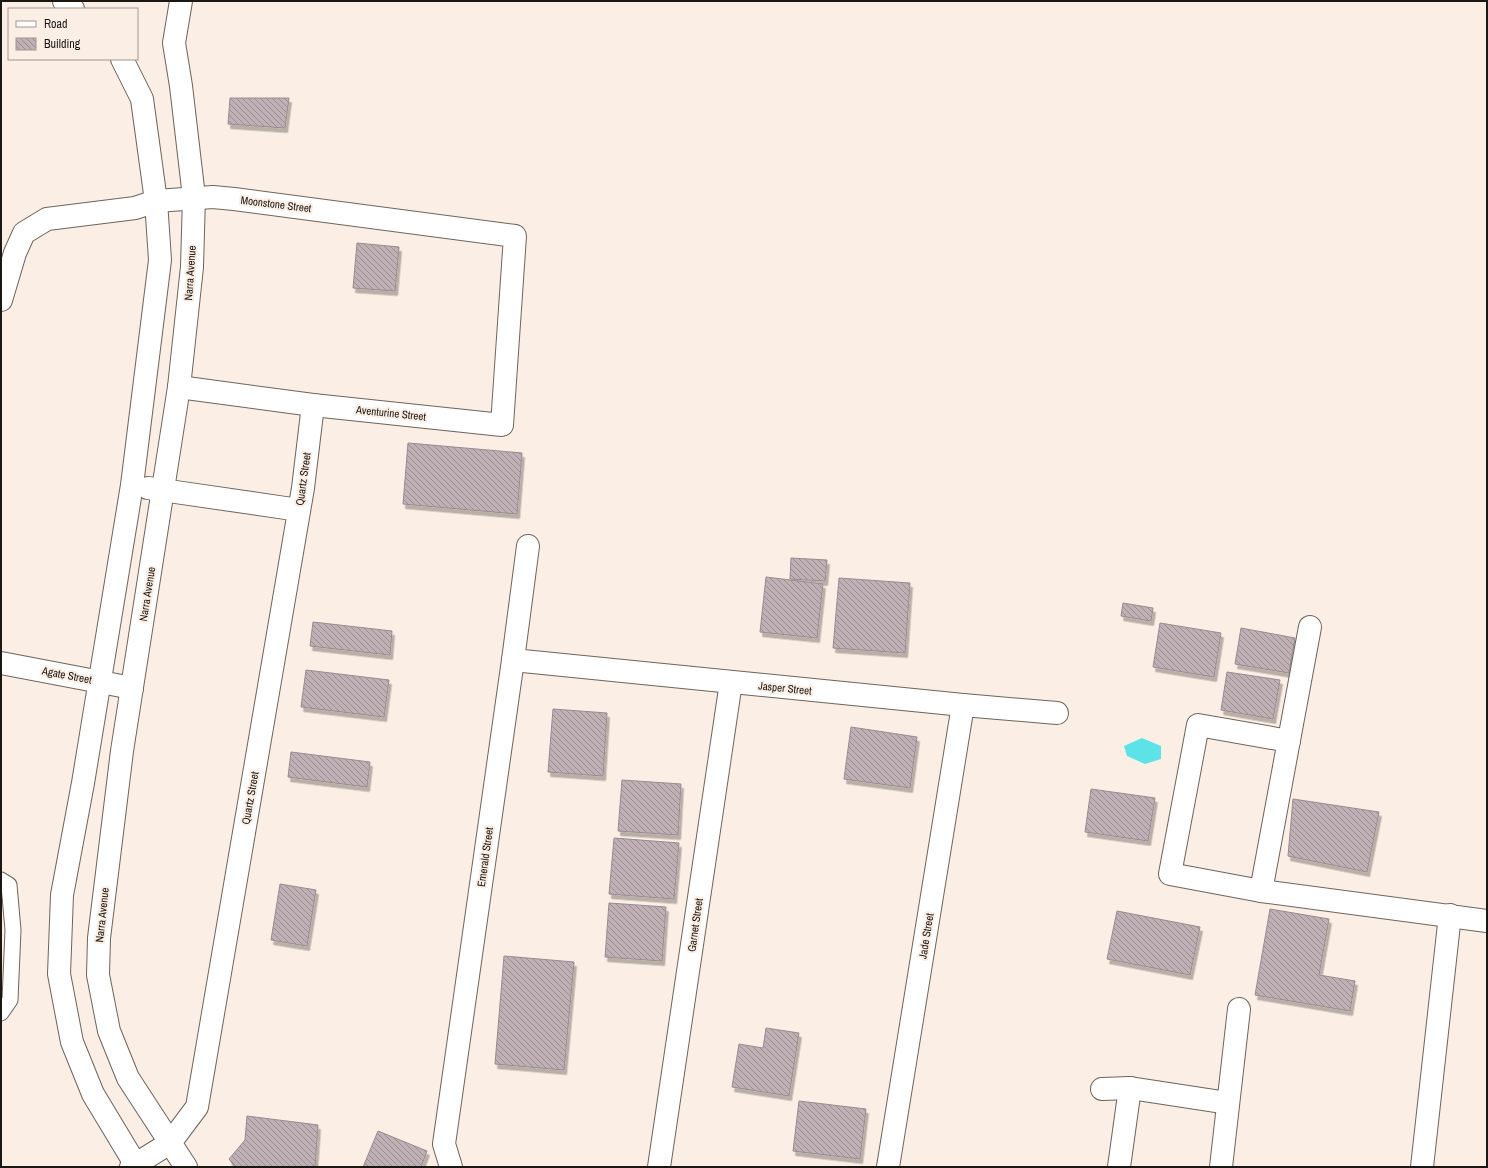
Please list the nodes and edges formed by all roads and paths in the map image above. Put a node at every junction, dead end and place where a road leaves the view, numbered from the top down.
1 (64, 1) edge
2 (181, 1) edge
3 (72, 8) edge
4 (122, 60) edge
5 (194, 198) junction
6 (156, 201) junction
7 (1, 300) edge
8 (510, 325) joint
9 (179, 387) junction
10 (313, 405) junction
11 (132, 485) junction
12 (163, 490) junction
13 (299, 510) junction
14 (528, 546) dead end
15 (1310, 627) dead end
16 (513, 660) junction
17 (1, 663) edge
18 (99, 682) junction
19 (731, 682) junction
20 (132, 688) junction
21 (963, 706) junction
22 (1058, 713) dead end
23 (1289, 741) junction
24 (1, 880) edge
25 (1261, 891) junction
26 (1450, 915) junction
27 (1487, 921) edge
28 (1239, 1009) dead end
29 (1, 1013) edge
30 (1102, 1088) dead end
31 (1130, 1088) junction
32 (1228, 1102) junction
33 (170, 1142) junction
34 (134, 1166) edge
35 (186, 1167) edge
36 (451, 1167) edge
37 (658, 1167) edge
38 (888, 1167) edge
39 (1119, 1167) edge
40 (1221, 1167) edge
41 (1422, 1167) edge

1 - 3 street
2 - 5 street, Narra Avenue
4 - 6 street
5 - 6 street, Moonstone Street
5 - 8 street, Moonstone Street
5 - 9 street, Narra Avenue
6 - 7 street, Moonstone Street
6 - 11 street
8 - 10 street, Aventurine Street
9 - 10 street, Aventurine Street
9 - 12 street, Narra Avenue
10 - 13 street, Quartz Street
11 - 12 street
11 - 18 street
12 - 13 street
12 - 20 street, Narra Avenue
13 - 33 street, Quartz Street
14 - 16 street, Emerald Street
15 - 23 street
16 - 19 street, Jasper Street
16 - 36 street, Emerald Street
17 - 18 street, Agate Street
18 - 20 street, Agate Street
18 - 34 street
19 - 21 street, Jasper Street
19 - 37 street, Garnet Street
20 - 33 street, Narra Avenue
21 - 22 street, Jasper Street
21 - 38 street, Jade Street
23 - 25 street
23 - 25 street
24 - 29 lane
25 - 26 street
26 - 27 street
26 - 41 street
28 - 32 street
30 - 31 street
31 - 32 street
31 - 39 street
32 - 40 street
33 - 34 street, Quartz Street
33 - 35 street, Narra Avenue

